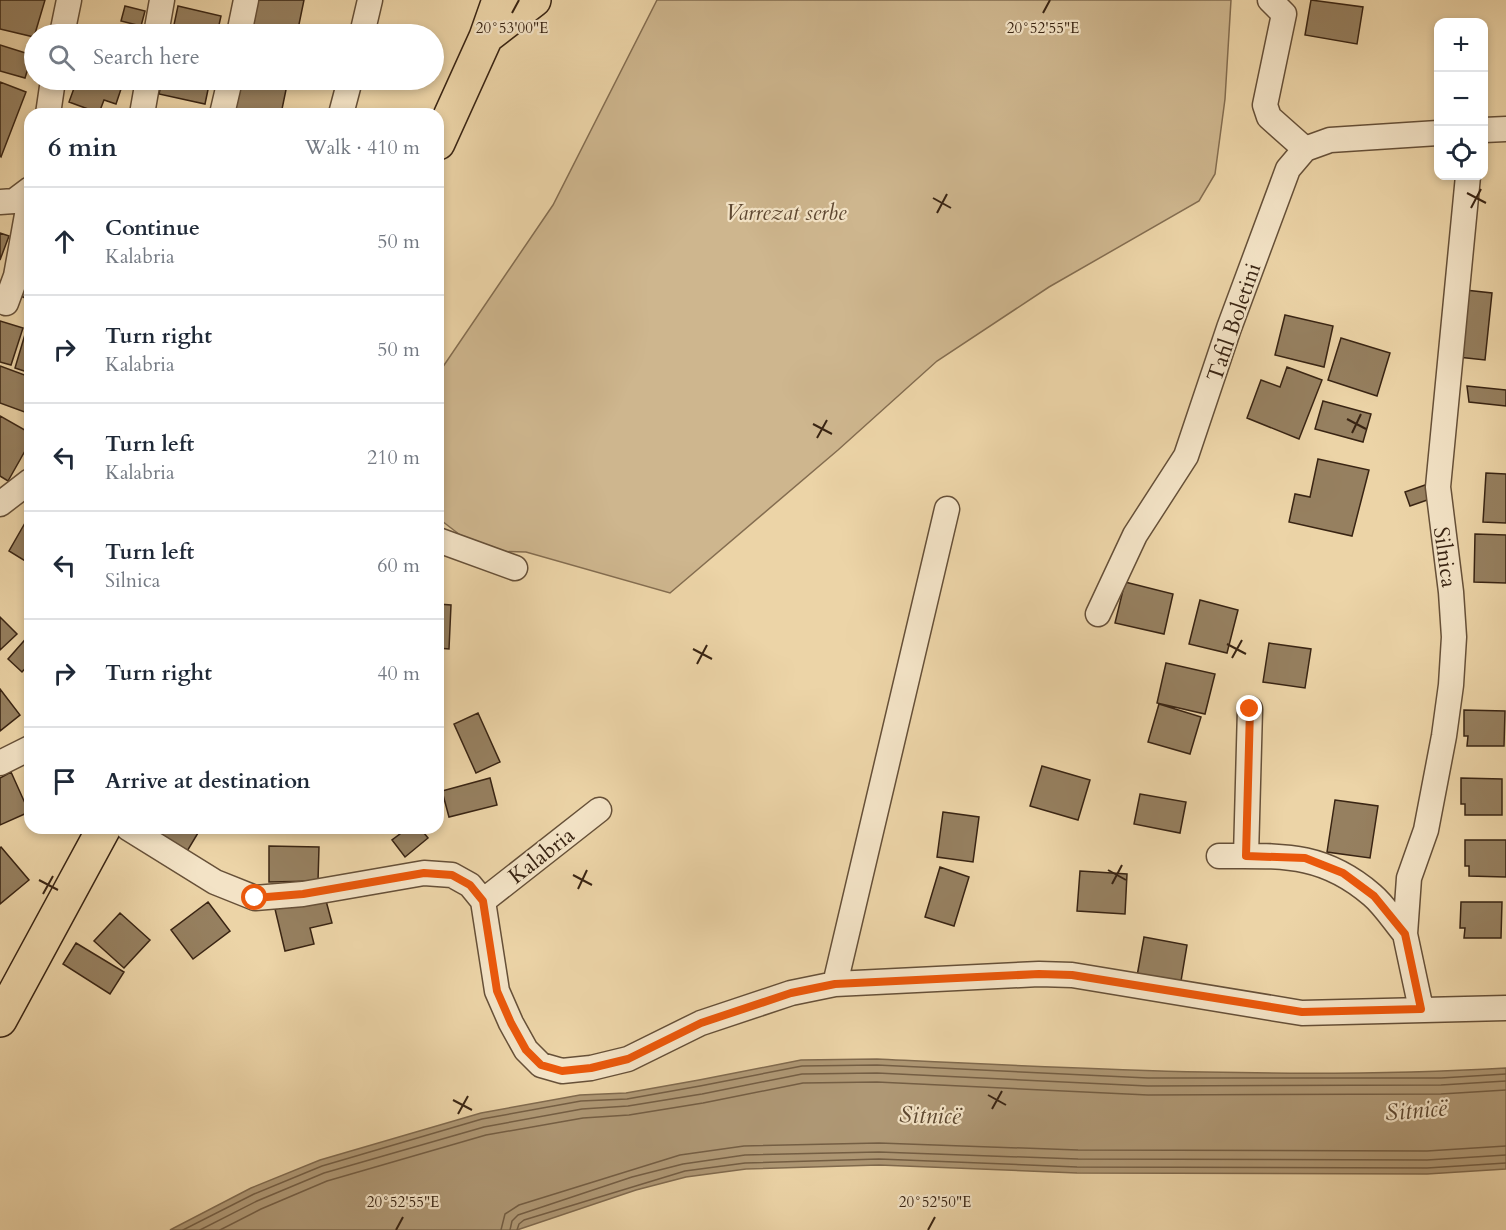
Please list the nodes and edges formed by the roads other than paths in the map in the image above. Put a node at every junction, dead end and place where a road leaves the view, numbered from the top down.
1 (69, 0) edge
2 (162, 0) edge
3 (246, 0) edge
4 (369, 0) edge
5 (499, 0) edge
6 (534, 0) edge
7 (1270, 0) edge
8 (64, 24) edge
9 (158, 24) edge
10 (241, 24) edge
11 (364, 24) edge
12 (486, 37) junction
13 (52, 90) edge
14 (146, 90) edge
15 (228, 90) edge
16 (347, 90) edge
17 (49, 108) edge
18 (143, 108) edge
19 (223, 108) edge
20 (343, 108) edge
21 (1506, 129) edge
22 (444, 130) edge
23 (1488, 130) edge
24 (1434, 133) edge
25 (1305, 149) junction
26 (1468, 180) edge
27 (24, 194) edge
28 (0, 202) edge
29 (24, 231) edge
30 (6, 303) dead end
31 (24, 486) edge
32 (0, 504) edge
33 (947, 510) dead end
34 (444, 542) edge
35 (515, 568) dead end
36 (1098, 614) dead end
37 (1250, 709) dead end
38 (24, 751) edge
39 (0, 764) edge
40 (599, 810) dead end
41 (101, 834) edge
42 (138, 834) edge
43 (1219, 856) dead end
44 (1246, 856) junction
45 (483, 901) junction
46 (1405, 934) junction
47 (835, 984) junction
48 (1506, 1008) edge
49 (1421, 1009) junction
50 (0, 1020) edge

1 - 8 street
2 - 9 street
3 - 10 street
4 - 11 street
5 - 12 main road
6 - 12 main road
7 - 25 street
12 - 22 main road
13 - 17 street
14 - 18 street
15 - 19 street
16 - 20 street
21 - 23 street
24 - 25 street
25 - 36 street, Tafil Boletini
26 - 46 street, Silnica
27 - 28 street
29 - 30 street
31 - 32 street
33 - 47 street
34 - 35 street
37 - 44 street
38 - 39 street
40 - 45 street, Kalabria
41 - 50 main road
42 - 45 street
43 - 44 street, Silnica
44 - 46 street, Silnica
45 - 47 street
46 - 49 street, Silnica
47 - 49 street
48 - 49 street

